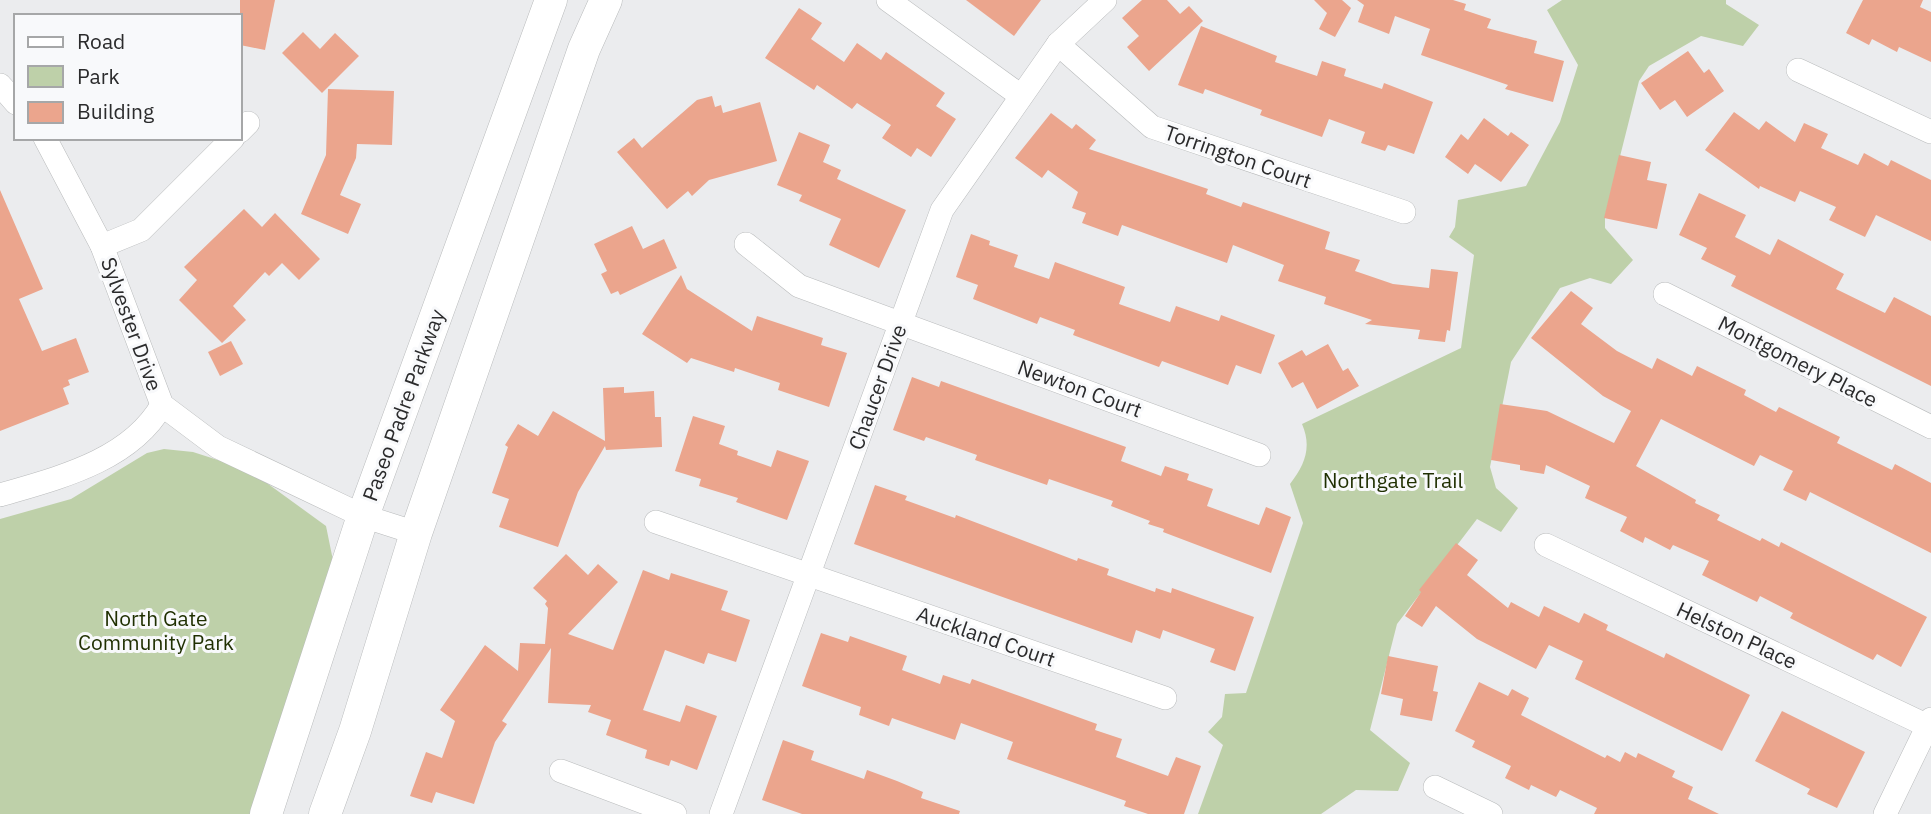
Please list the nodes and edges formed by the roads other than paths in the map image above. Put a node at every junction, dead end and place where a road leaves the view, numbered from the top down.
1 (551, 0) edge
2 (606, 0) edge
3 (888, 0) edge
4 (1105, 0) edge
5 (1058, 44) junction
6 (1798, 70) dead end
7 (0, 85) edge
8 (1021, 96) junction
9 (14, 101) edge
10 (1931, 132) edge
11 (47, 140) edge
12 (231, 140) edge
13 (1404, 212) dead end
14 (746, 244) dead end
15 (102, 246) junction
16 (1665, 294) dead end
17 (901, 322) junction
18 (162, 405) junction
19 (1931, 427) edge
20 (1259, 455) dead end
21 (0, 495) edge
22 (363, 516) junction
23 (656, 522) dead end
24 (416, 533) junction
25 (1546, 545) dead end
26 (807, 574) junction
27 (1165, 698) dead end
28 (1929, 722) edge
29 (561, 771) dead end
30 (1435, 787) dead end
31 (266, 814) edge
32 (325, 814) edge
33 (675, 814) edge
34 (721, 814) edge
35 (1491, 814) edge
36 (1885, 814) edge

1 - 22 main road, Paseo Padre Parkway
2 - 24 main road
3 - 8 street
4 - 5 street, Chaucer Drive
5 - 8 street, Chaucer Drive
5 - 13 street, Torrington Court
6 - 10 street
7 - 9 street
8 - 17 street, Chaucer Drive
11 - 15 street, Sylvester Drive
12 - 15 street
14 - 17 street, Newton Court
15 - 18 street, Sylvester Drive
16 - 19 street, Montgomery Place
17 - 20 street, Newton Court
17 - 26 street, Chaucer Drive
18 - 21 street
18 - 22 street, Sylvester Drive
22 - 24 street, Sylvester Drive
22 - 31 main road, Paseo Padre Parkway
23 - 26 street, Auckland Court
24 - 32 main road
25 - 28 street, Helston Place
26 - 27 street, Auckland Court
26 - 34 street, Chaucer Drive
28 - 36 street
29 - 33 street
30 - 35 street

